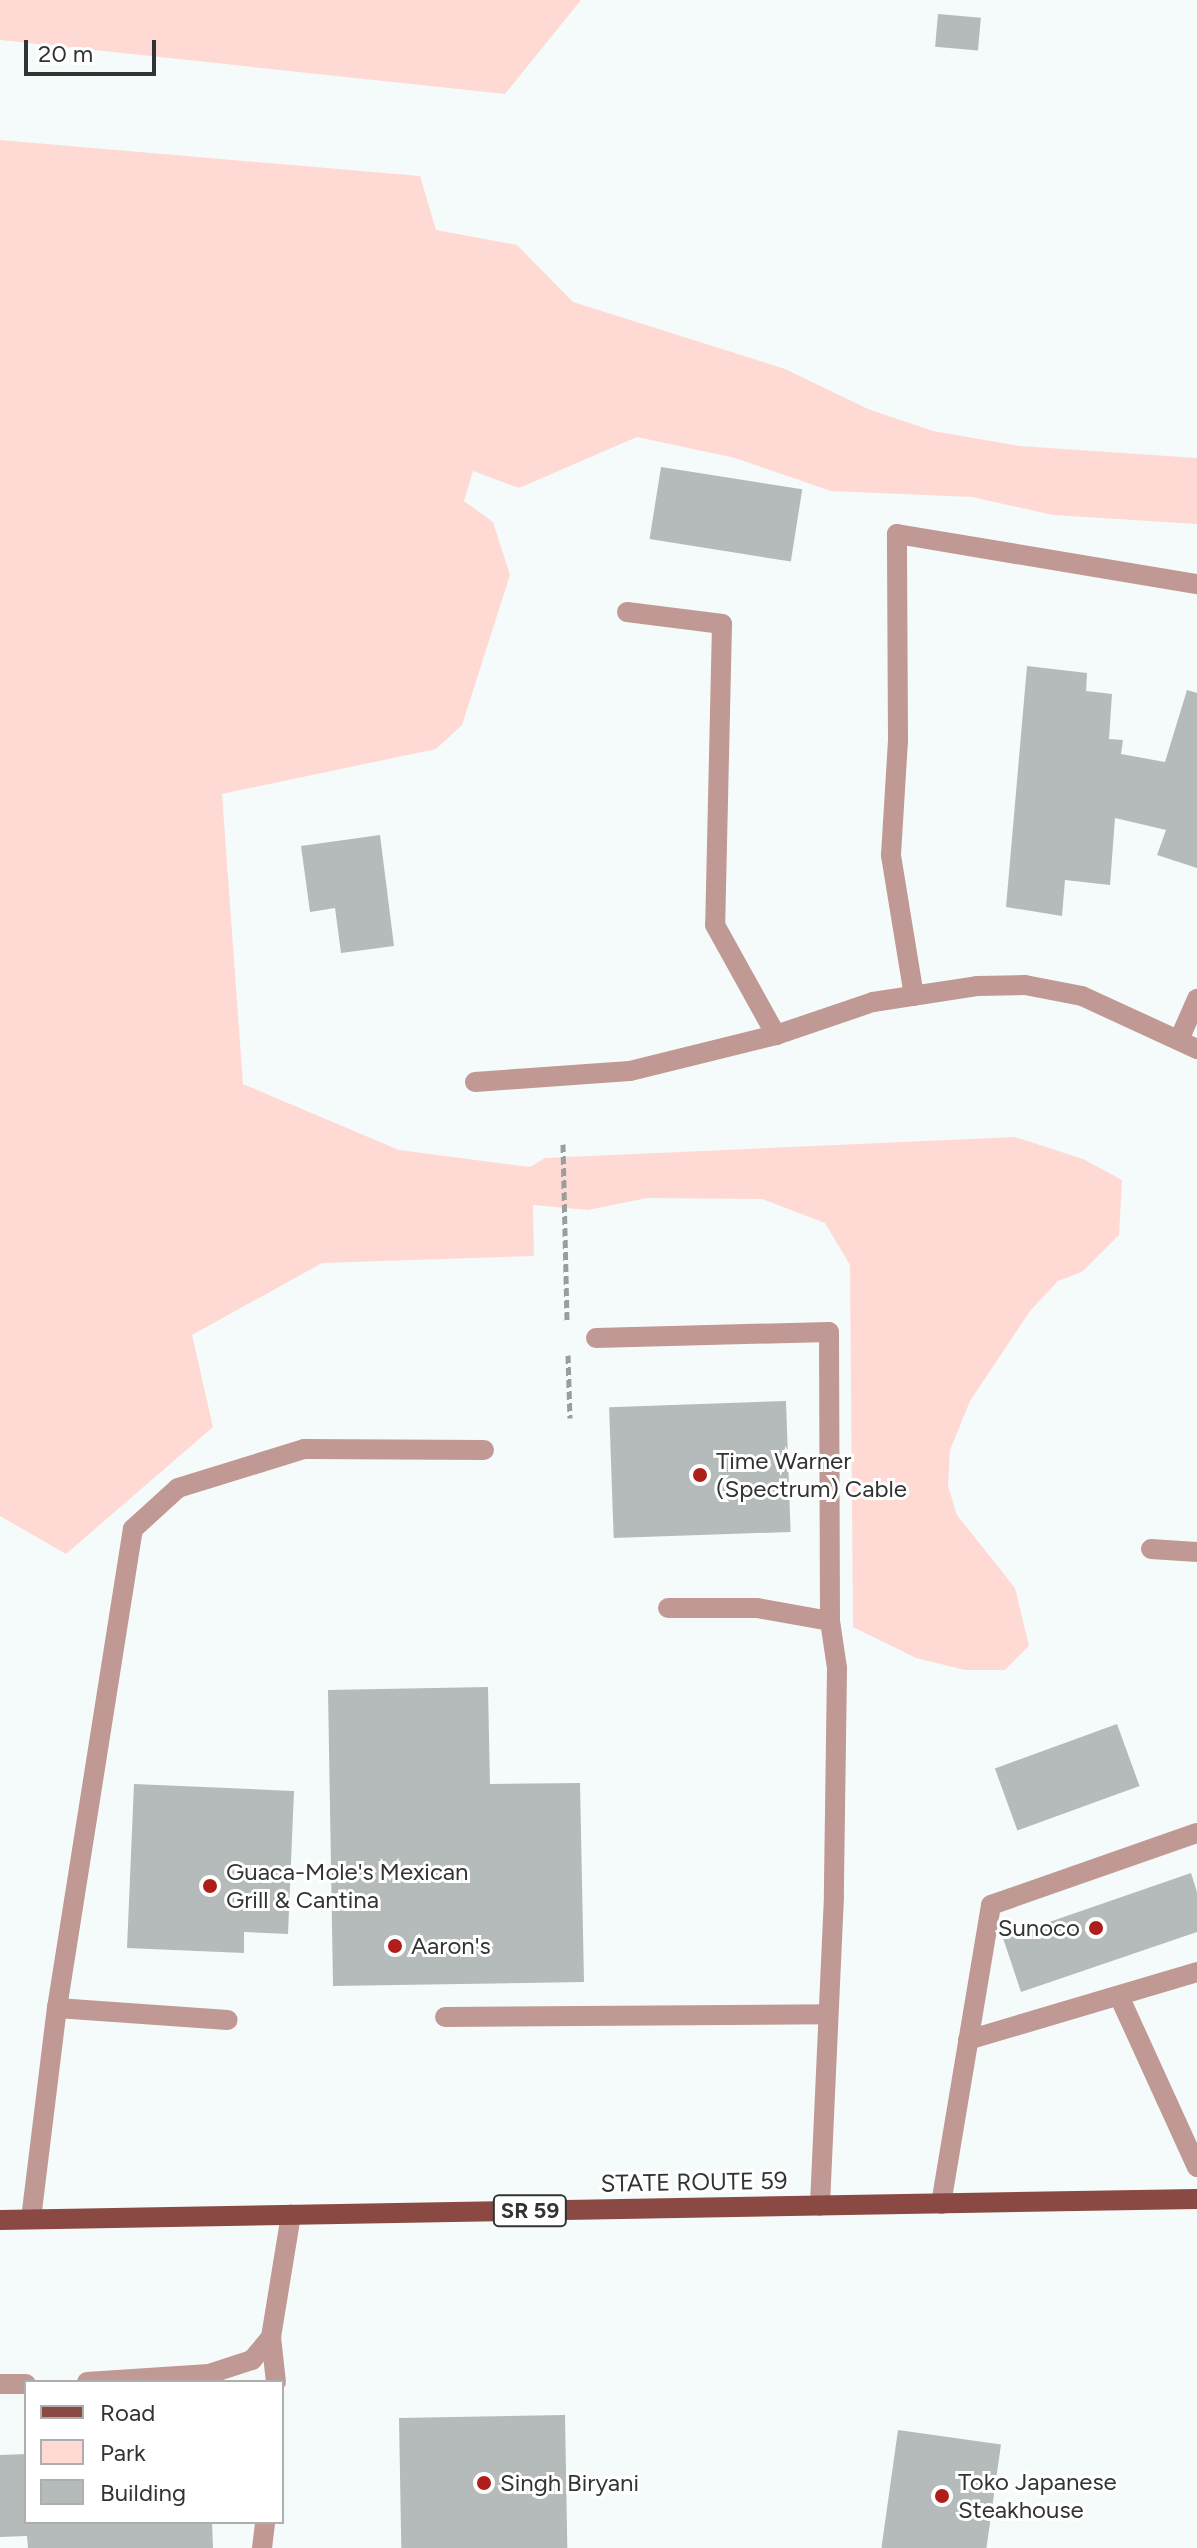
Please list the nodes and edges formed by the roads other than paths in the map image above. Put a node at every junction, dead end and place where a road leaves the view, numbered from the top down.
1 (1197, 584) edge
2 (627, 612) dead end
3 (914, 996) junction
4 (1197, 999) edge
5 (776, 1035) junction
6 (1188, 1045) edge
7 (475, 1082) dead end
8 (596, 1338) dead end
9 (484, 1450) dead end
10 (1151, 1549) dead end
11 (1197, 1552) edge
12 (668, 1608) dead end
13 (830, 1621) junction
14 (1197, 1833) edge
15 (1197, 1972) edge
16 (1119, 1996) junction
17 (57, 2008) junction
18 (828, 2014) junction
19 (445, 2017) dead end
20 (228, 2020) dead end
21 (968, 2040) junction
22 (1197, 2167) edge
23 (1197, 2199) edge
24 (941, 2204) junction
25 (820, 2206) junction
26 (291, 2215) junction
27 (31, 2219) junction
28 (0, 2220) edge
29 (271, 2337) junction
30 (118, 2380) edge
31 (276, 2380) edge
32 (0, 2384) edge
33 (24, 2384) edge
34 (265, 2524) edge
35 (262, 2548) edge

1 - 3 lane
2 - 5 lane
3 - 5 lane
3 - 6 lane
4 - 6 lane
5 - 7 lane
8 - 13 lane
9 - 17 lane
10 - 11 lane
12 - 13 lane
13 - 18 lane
14 - 21 lane
15 - 16 lane
16 - 21 lane
16 - 22 lane
17 - 20 lane
17 - 27 lane
18 - 19 lane
18 - 25 lane
21 - 24 lane
23 - 24 main road, STATE ROUTE 59 / SR 59
24 - 25 main road, STATE ROUTE 59 / SR 59
25 - 26 main road, STATE ROUTE 59 / SR 59
26 - 27 main road, STATE ROUTE 59 / SR 59
26 - 29 lane
27 - 28 main road, STATE ROUTE 59 / SR 59
29 - 30 lane
29 - 31 lane
32 - 33 lane
34 - 35 lane

